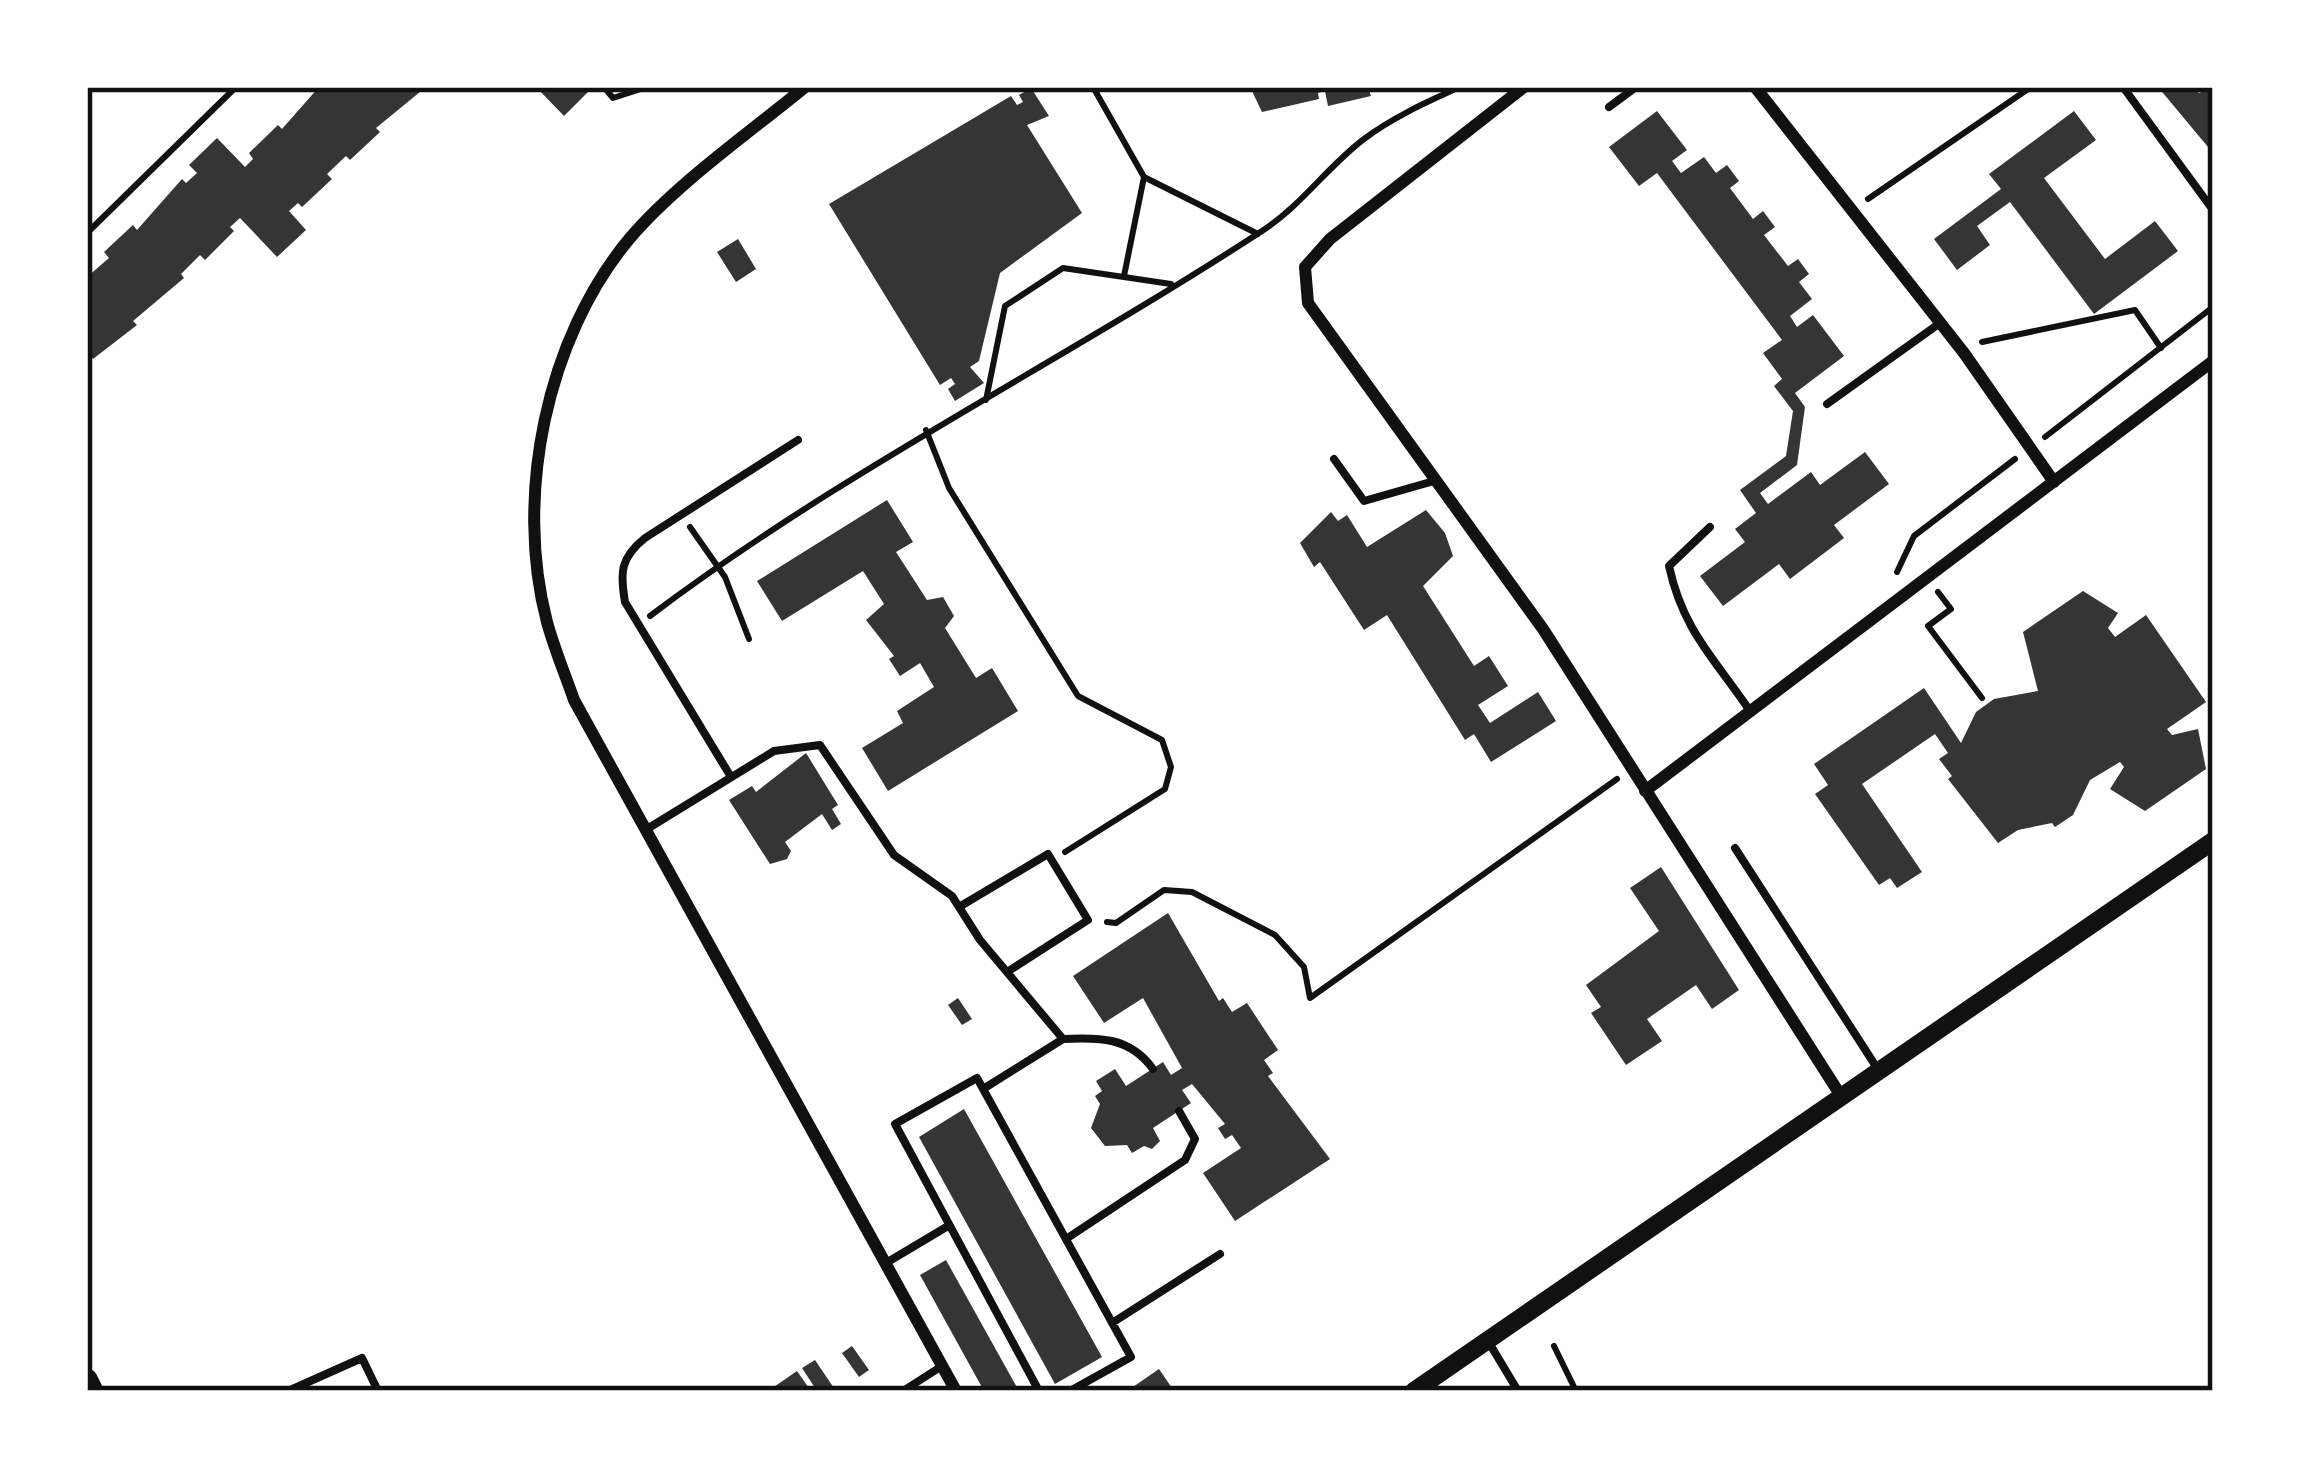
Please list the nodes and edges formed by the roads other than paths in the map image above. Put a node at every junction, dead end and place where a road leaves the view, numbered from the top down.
1 (805, 87) edge
2 (1524, 87) edge
3 (1636, 87) edge
4 (1755, 87) edge
5 (2123, 87) edge
6 (1610, 107) dead end
7 (2213, 210) edge
8 (1940, 323) junction
9 (2213, 361) edge
10 (1827, 404) dead end
11 (798, 440) dead end
12 (1334, 459) dead end
13 (1436, 481) junction
14 (2054, 482) junction
15 (1710, 527) dead end
16 (1750, 711) junction
17 (731, 777) junction
18 (1645, 791) junction
19 (646, 830) junction
20 (2213, 841) edge
21 (1735, 848) dead end
22 (959, 907) junction
23 (1007, 972) junction
24 (1063, 1039) junction
25 (1153, 1069) dead end
26 (1879, 1070) junction
27 (983, 1090) junction
28 (1841, 1096) junction
29 (1179, 1111) dead end
30 (948, 1226) junction
31 (1066, 1239) junction
32 (1220, 1255) dead end
33 (886, 1263) junction
34 (1112, 1323) junction
35 (1488, 1340) junction
36 (942, 1366) junction
37 (87, 1379) edge
38 (1436, 1385) edge
39 (93, 1391) edge
40 (288, 1391) edge
41 (378, 1391) edge
42 (903, 1391) edge
43 (956, 1391) edge
44 (1039, 1391) edge
45 (1070, 1391) edge
46 (1414, 1391) edge
47 (1518, 1391) edge

1 - 19 street
2 - 13 street
3 - 6 lane
4 - 8 street
5 - 7 lane
8 - 10 lane
8 - 14 street
9 - 14 street
11 - 17 lane
12 - 13 lane
13 - 18 street
14 - 16 street
15 - 16 lane
16 - 18 street
17 - 19 lane
17 - 22 lane
18 - 28 street
19 - 33 street
20 - 26 street
21 - 26 lane
22 - 23 lane
22 - 23 lane
23 - 24 lane
24 - 25 lane
24 - 27 lane
26 - 28 street
27 - 30 lane
27 - 31 lane
28 - 35 street
29 - 31 lane
30 - 33 lane
30 - 44 lane
31 - 34 lane
32 - 34 lane
33 - 36 street
34 - 45 lane
35 - 38 street
35 - 47 lane
36 - 42 lane
36 - 43 street
37 - 39 main road
38 - 46 street
40 - 41 lane

